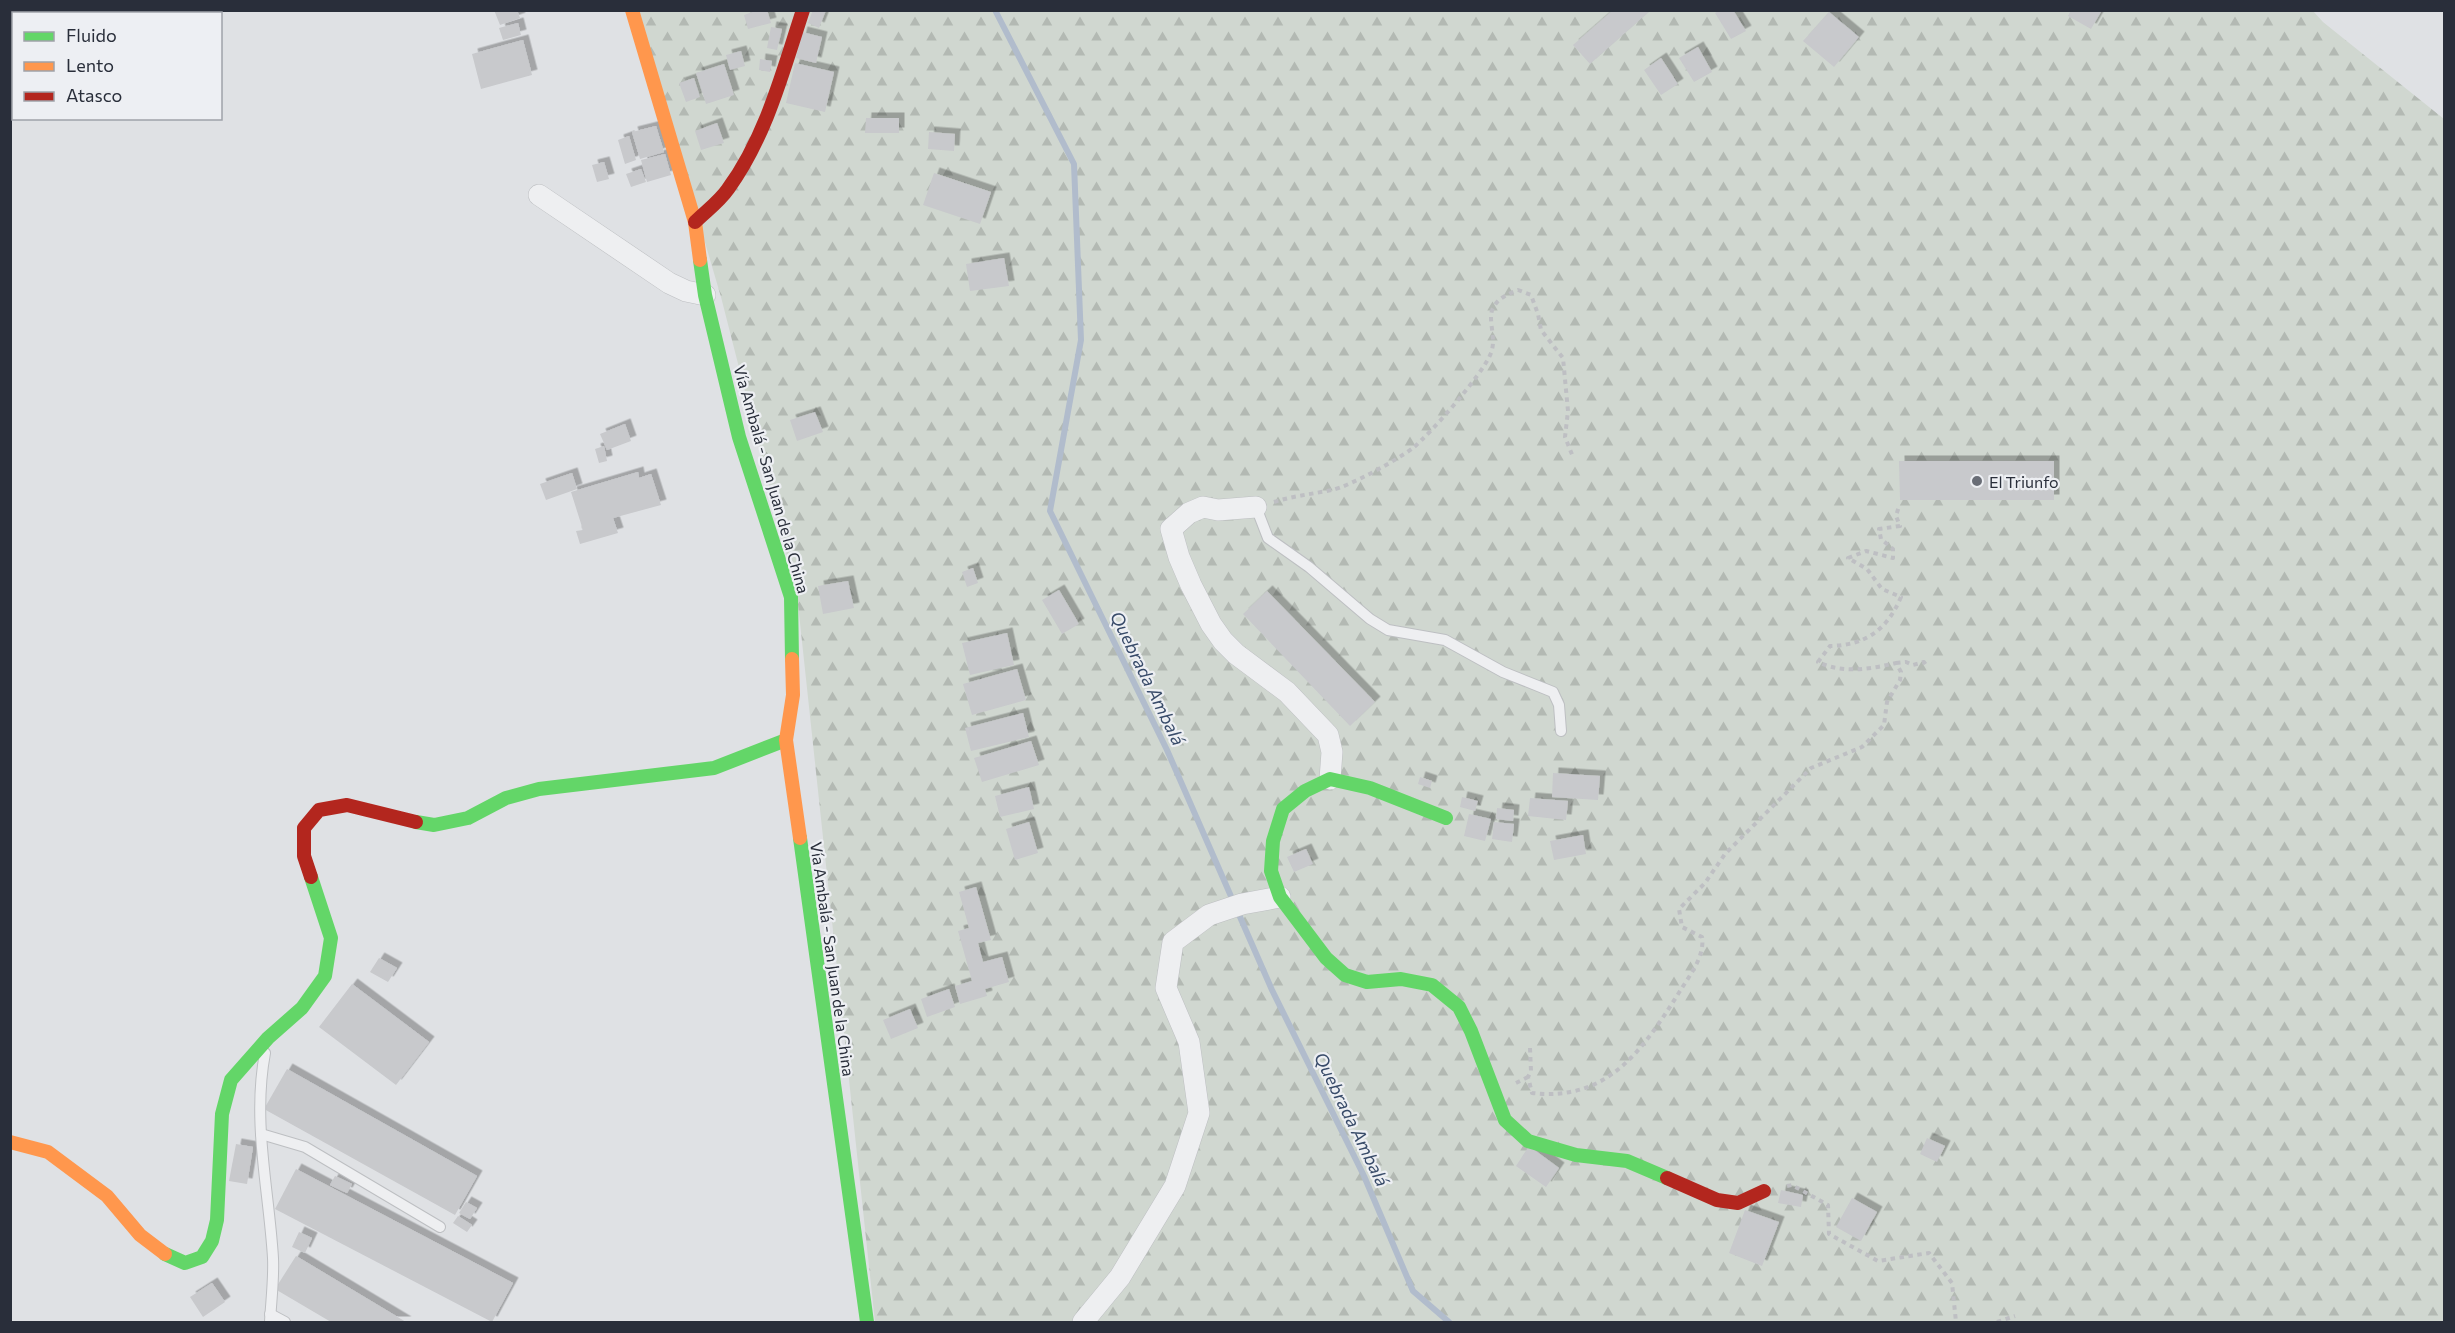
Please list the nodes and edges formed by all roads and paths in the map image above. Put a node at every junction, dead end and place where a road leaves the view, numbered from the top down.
1 (632, 10) edge
2 (803, 10) edge
3 (539, 195) dead end
4 (695, 222) junction
5 (705, 295) junction
6 (1573, 457) dead end
7 (1899, 506) dead end
8 (1256, 507) junction
9 (1896, 663) junction
10 (1926, 665) dead end
11 (1560, 731) dead end
12 (786, 740) junction
13 (1330, 779) junction
14 (1446, 818) dead end
15 (1280, 897) junction
16 (268, 1038) junction
17 (1530, 1048) dead end
18 (261, 1134) junction
19 (10, 1142) edge
20 (1764, 1191) joint
21 (440, 1227) dead end
22 (2015, 1316) dead end
23 (270, 1318) edge
24 (285, 1323) edge
25 (867, 1323) edge
26 (1083, 1323) edge
27 (1956, 1323) edge
28 (1997, 1323) edge

1 - 4 street, Vía Ambalá - San Juan de la China
2 - 4 street
3 - 5 street
4 - 5 street, Vía Ambalá - San Juan de la China
5 - 12 street, Vía Ambalá - San Juan de la China
6 - 8 path
7 - 9 path
8 - 11 lane
8 - 13 street
9 - 10 path
9 - 17 path
12 - 16 street
12 - 25 street, Vía Ambalá - San Juan de la China
13 - 14 street
13 - 15 street
15 - 20 street
15 - 26 street
16 - 18 lane
16 - 19 street
18 - 21 lane
18 - 23 lane
20 - 27 path
22 - 28 path
23 - 24 lane

